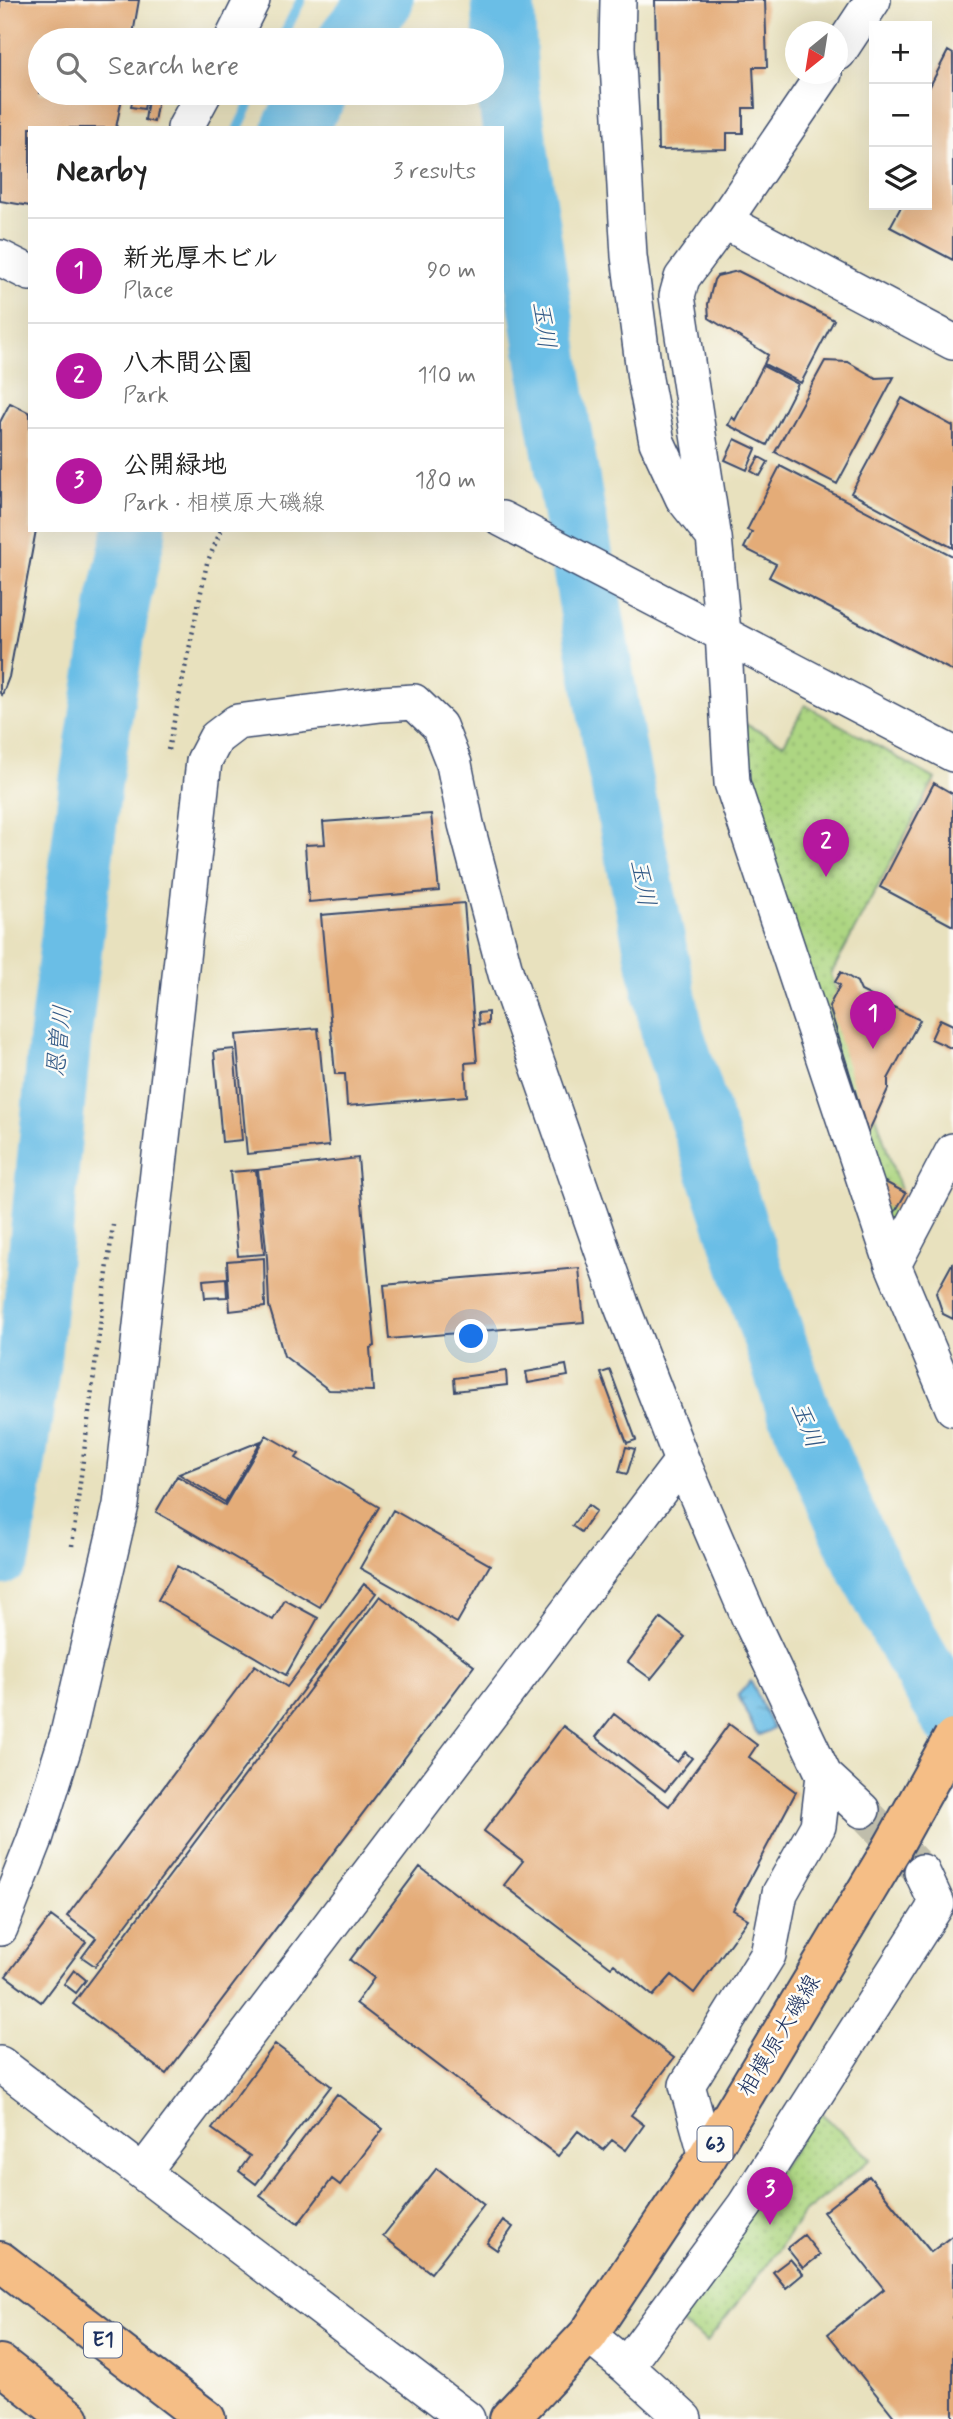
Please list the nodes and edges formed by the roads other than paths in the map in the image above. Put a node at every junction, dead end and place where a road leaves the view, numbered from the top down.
1 (252, 0) edge
2 (618, 0) edge
3 (873, 0) edge
4 (238, 28) edge
5 (848, 38) edge
6 (817, 84) edge
7 (197, 105) edge
8 (186, 126) edge
9 (724, 221) junction
10 (0, 258) edge
11 (28, 273) edge
12 (953, 342) edge
13 (504, 520) edge
14 (714, 537) junction
15 (716, 630) junction
16 (953, 754) edge
17 (953, 1151) edge
18 (893, 1265) junction
19 (953, 1408) edge
20 (682, 1461) junction
21 (953, 1738) edge
22 (824, 1775) junction
23 (862, 1810) tunnel mouth
24 (922, 1872) tunnel mouth
25 (0, 1928) edge
26 (0, 2064) edge
27 (708, 2157) junction
28 (143, 2172) junction
29 (0, 2239) edge
30 (0, 2261) edge
31 (588, 2335) junction
32 (0, 2364) edge
33 (626, 2365) junction
34 (151, 2377) junction
35 (0, 2396) edge
36 (34, 2419) edge
37 (70, 2419) edge
38 (206, 2419) edge
39 (467, 2419) edge
40 (509, 2419) edge
41 (684, 2419) edge

1 - 4 street
2 - 14 street
3 - 5 street
6 - 9 street
7 - 8 street
9 - 12 street
9 - 14 street
10 - 11 street
13 - 15 street
14 - 15 street
15 - 16 street
15 - 18 street
17 - 18 street
18 - 19 street
20 - 22 street
20 - 25 street
20 - 28 street
21 - 27 main road, 相模原大磯線 / 63, bridge
22 - 23 street
22 - 27 street
24 - 33 street
26 - 28 street
27 - 31 main road, 相模原大磯線 / 63
28 - 39 street
29 - 34 main road
30 - 34 main road, E1
31 - 33 street
31 - 40 main road, 相模原大磯線 / 63
32 - 37 main road
33 - 41 street
34 - 38 main road, E1
35 - 36 main road

